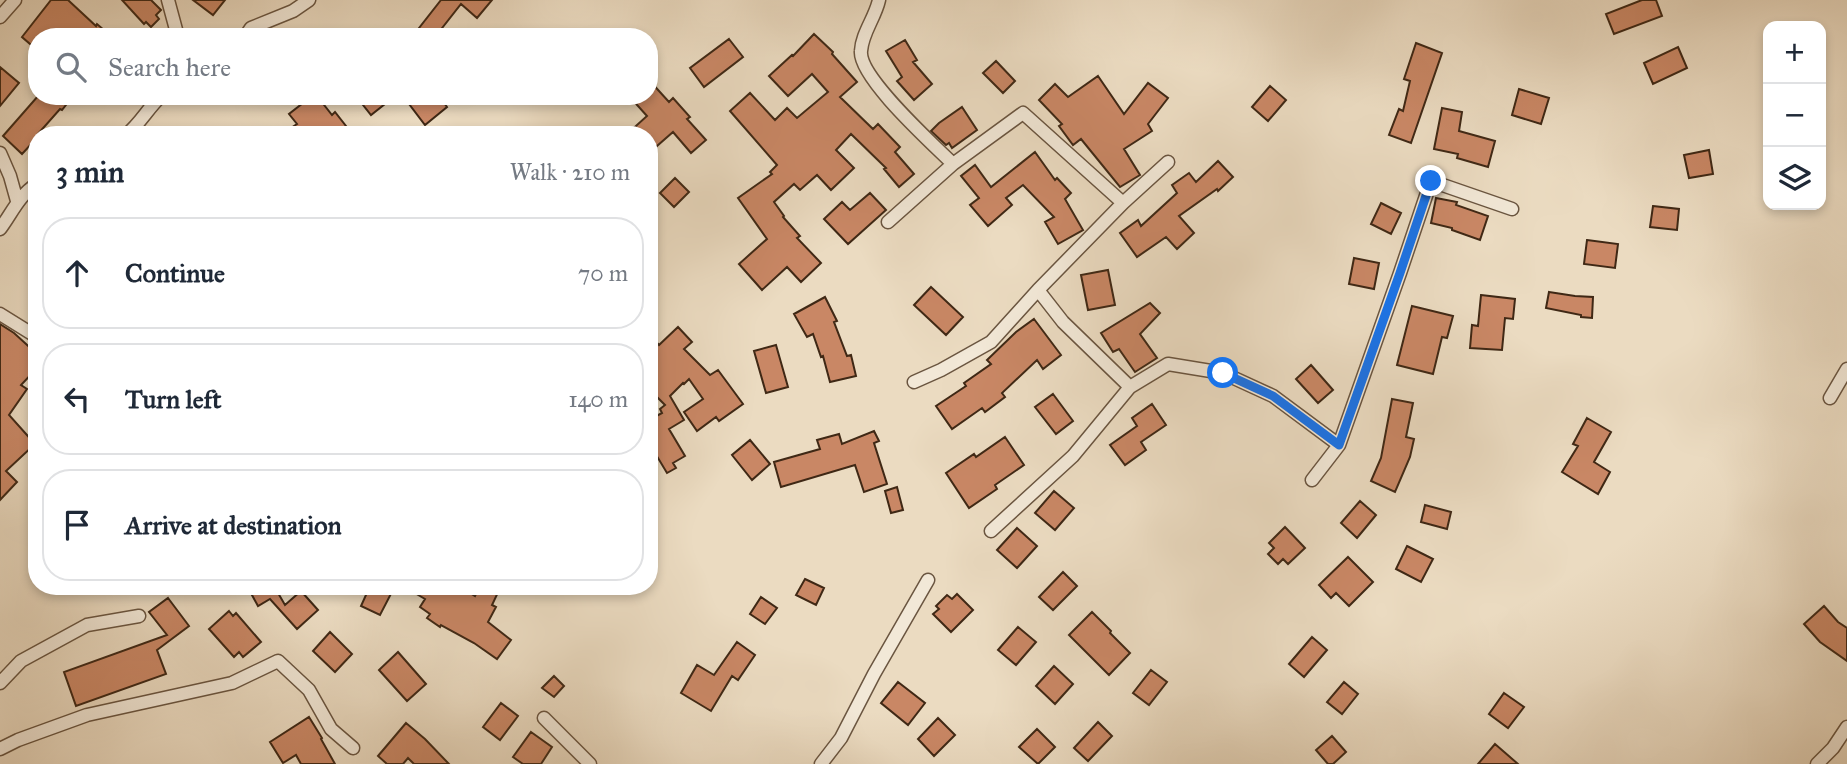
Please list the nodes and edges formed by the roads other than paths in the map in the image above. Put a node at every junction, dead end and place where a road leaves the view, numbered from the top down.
1 (15, 0) edge
2 (167, 0) edge
3 (309, 0) edge
4 (879, 0) edge
5 (0, 17) edge
6 (175, 28) edge
7 (257, 28) edge
8 (152, 105) edge
9 (137, 126) edge
10 (0, 153) edge
11 (1168, 162) dead end
12 (953, 164) junction
13 (28, 191) edge
14 (18, 199) junction
15 (1123, 203) junction
16 (1512, 209) dead end
17 (888, 222) dead end
18 (0, 229) edge
19 (1038, 290) junction
20 (0, 314) edge
21 (28, 331) edge
22 (1847, 369) edge
23 (914, 382) dead end
24 (1130, 387) junction
25 (1830, 398) dead end
26 (1339, 445) junction
27 (1312, 480) dead end
28 (991, 531) dead end
29 (928, 580) dead end
30 (139, 616) dead end
31 (0, 683) edge
32 (544, 718) dead end
33 (1847, 727) edge
34 (353, 748) dead end
35 (0, 749) edge
36 (590, 764) edge
37 (821, 764) edge
38 (1818, 764) edge

1 - 5 street
2 - 6 street
3 - 7 street
4 - 12 street
8 - 9 street
10 - 14 street
11 - 15 street
12 - 15 street
12 - 17 street
13 - 14 street
14 - 18 street
15 - 19 street
16 - 26 street
19 - 23 street
19 - 24 street
20 - 21 street
22 - 25 street
24 - 26 street
24 - 28 street
26 - 27 street
29 - 37 street
30 - 31 street
32 - 36 street
33 - 38 street
34 - 35 street

